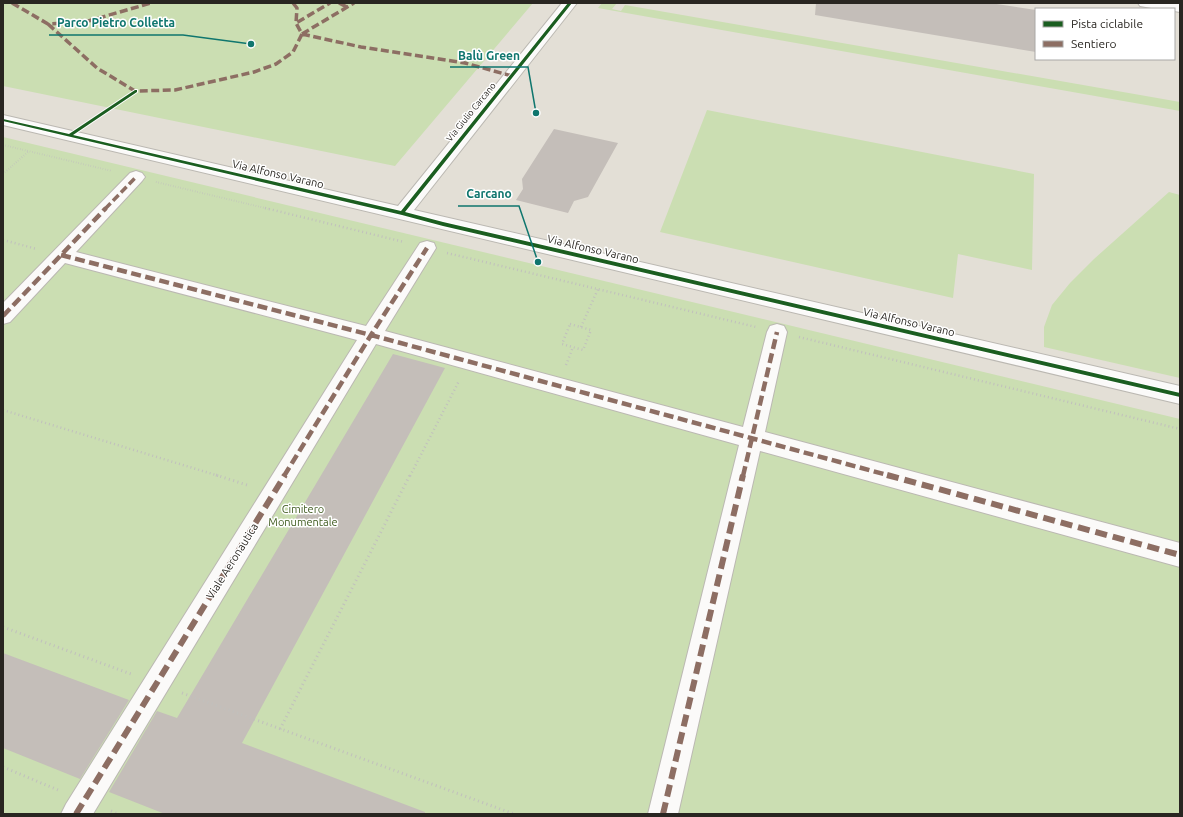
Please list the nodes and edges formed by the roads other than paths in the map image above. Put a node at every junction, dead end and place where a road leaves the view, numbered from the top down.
1 (570, 3) edge
2 (1145, 3) edge
3 (1180, 8) edge
4 (3, 120) edge
5 (136, 177) road end
6 (402, 213) junction
7 (427, 248) road end
8 (61, 255) junction
9 (3, 316) edge
10 (777, 332) road end
11 (371, 335) junction
12 (1180, 395) edge
13 (752, 438) junction
14 (1180, 555) edge
15 (76, 814) edge
16 (663, 814) edge

1 - 6 street, Via Giulio Carcano
2 - 3 street
4 - 6 street, Via Alfonso Varano
5 - 8 street
6 - 12 street, Via Alfonso Varano
7 - 11 street, Viale Aeronautica
8 - 9 street
8 - 11 street
10 - 13 street
11 - 13 street
11 - 15 street, Viale Aeronautica
13 - 14 street
13 - 16 street

